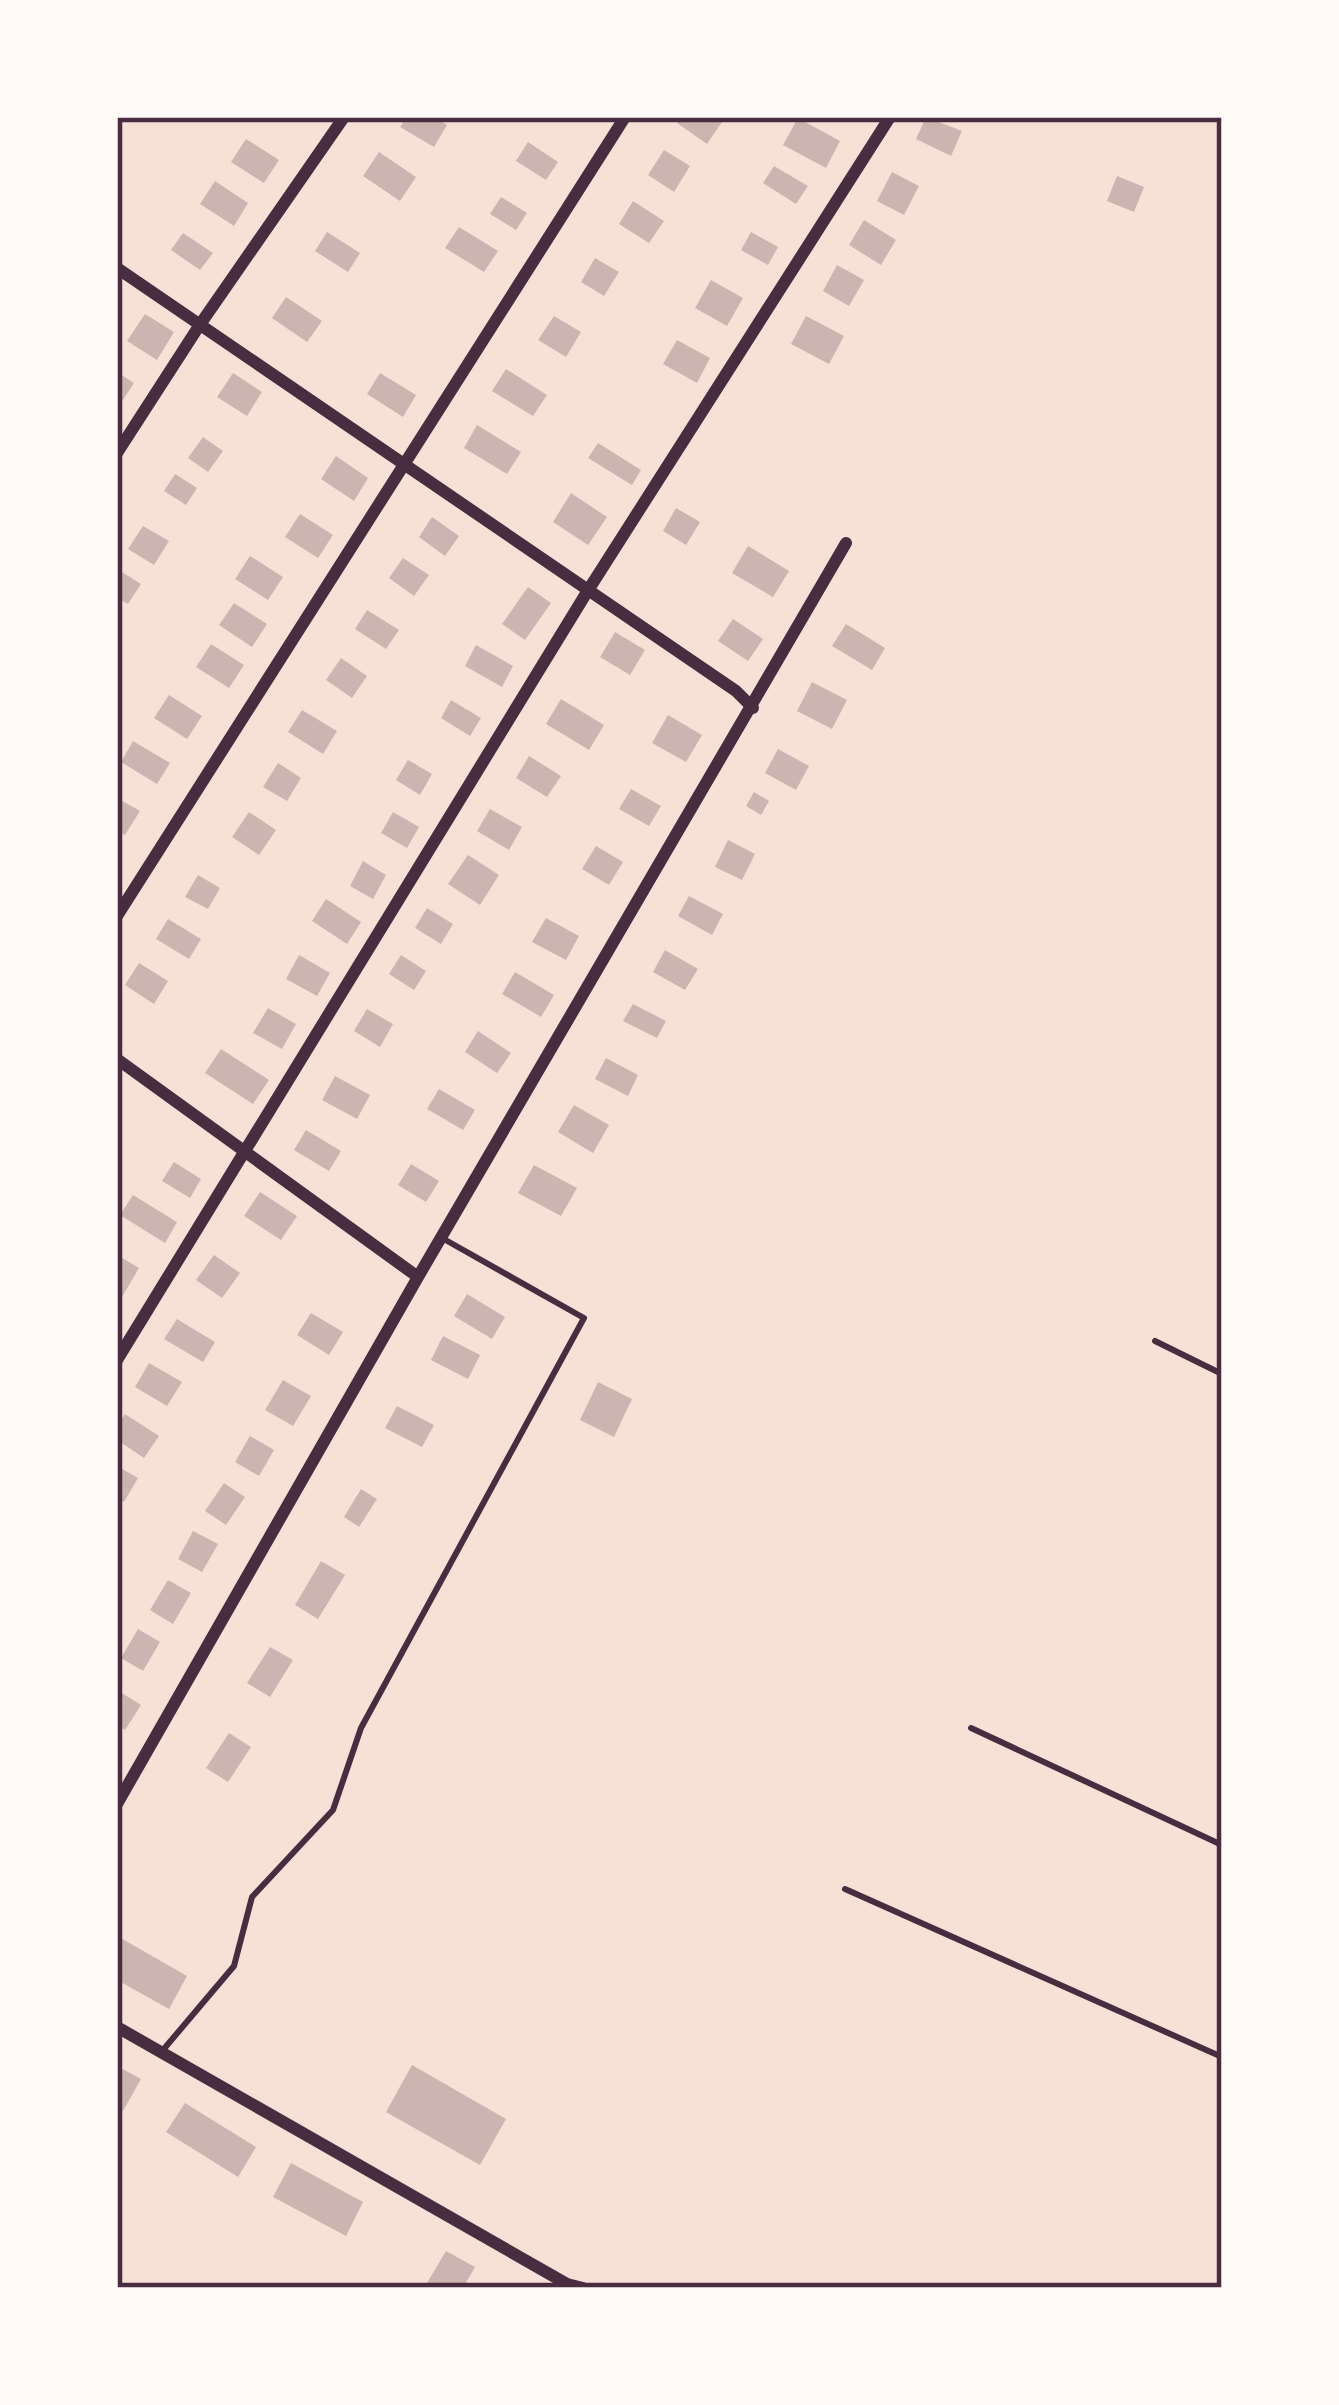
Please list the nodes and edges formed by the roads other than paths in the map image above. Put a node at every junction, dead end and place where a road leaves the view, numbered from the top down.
1 (344, 117) edge
2 (625, 117) edge
3 (890, 117) edge
4 (117, 268) edge
5 (199, 326) junction
6 (117, 453) edge
7 (406, 466) junction
8 (846, 543) dead end
9 (587, 592) junction
10 (753, 708) junction
11 (117, 916) edge
12 (117, 1059) edge
13 (246, 1153) junction
14 (442, 1238) junction
15 (418, 1277) junction
16 (1154, 1341) dead end
17 (117, 1360) edge
18 (1222, 1374) edge
19 (971, 1729) dead end
20 (117, 1804) edge
21 (1222, 1845) edge
22 (845, 1889) dead end
23 (117, 2027) edge
24 (161, 2053) junction
25 (1222, 2057) edge
26 (566, 2286) edge
27 (584, 2288) edge

1 - 5 street
2 - 7 street
3 - 9 street
4 - 5 street
5 - 6 street
5 - 7 street
7 - 9 street
7 - 11 street
8 - 10 street
9 - 10 street
9 - 13 street
10 - 14 street
12 - 13 street
13 - 15 street
13 - 17 street
14 - 15 street
14 - 24 lane
15 - 20 street
16 - 18 lane
19 - 21 lane
22 - 25 lane
23 - 24 street
24 - 26 street
26 - 27 street

